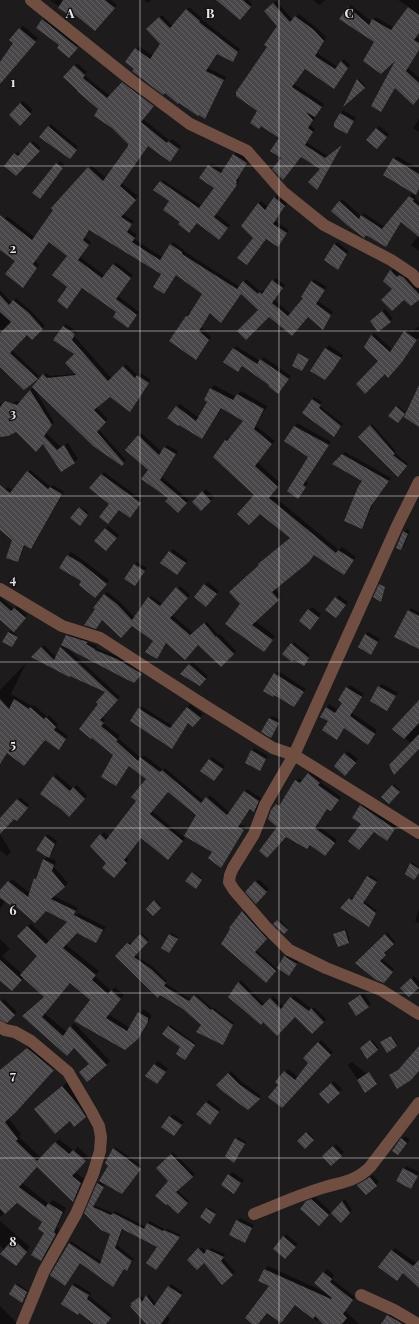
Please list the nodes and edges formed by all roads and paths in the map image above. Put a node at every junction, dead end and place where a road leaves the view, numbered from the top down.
1 (31, 0) edge
2 (419, 282) edge
3 (419, 482) edge
4 (0, 589) edge
5 (294, 755) junction
6 (419, 833) edge
7 (419, 1014) edge
8 (0, 1027) edge
9 (419, 1103) edge
10 (254, 1214) dead end
11 (361, 1295) dead end
12 (22, 1324) edge
13 (418, 1324) edge

1 - 2 street
3 - 5 street
4 - 5 street
5 - 6 street
5 - 7 street
8 - 12 street
9 - 10 street
11 - 13 street

